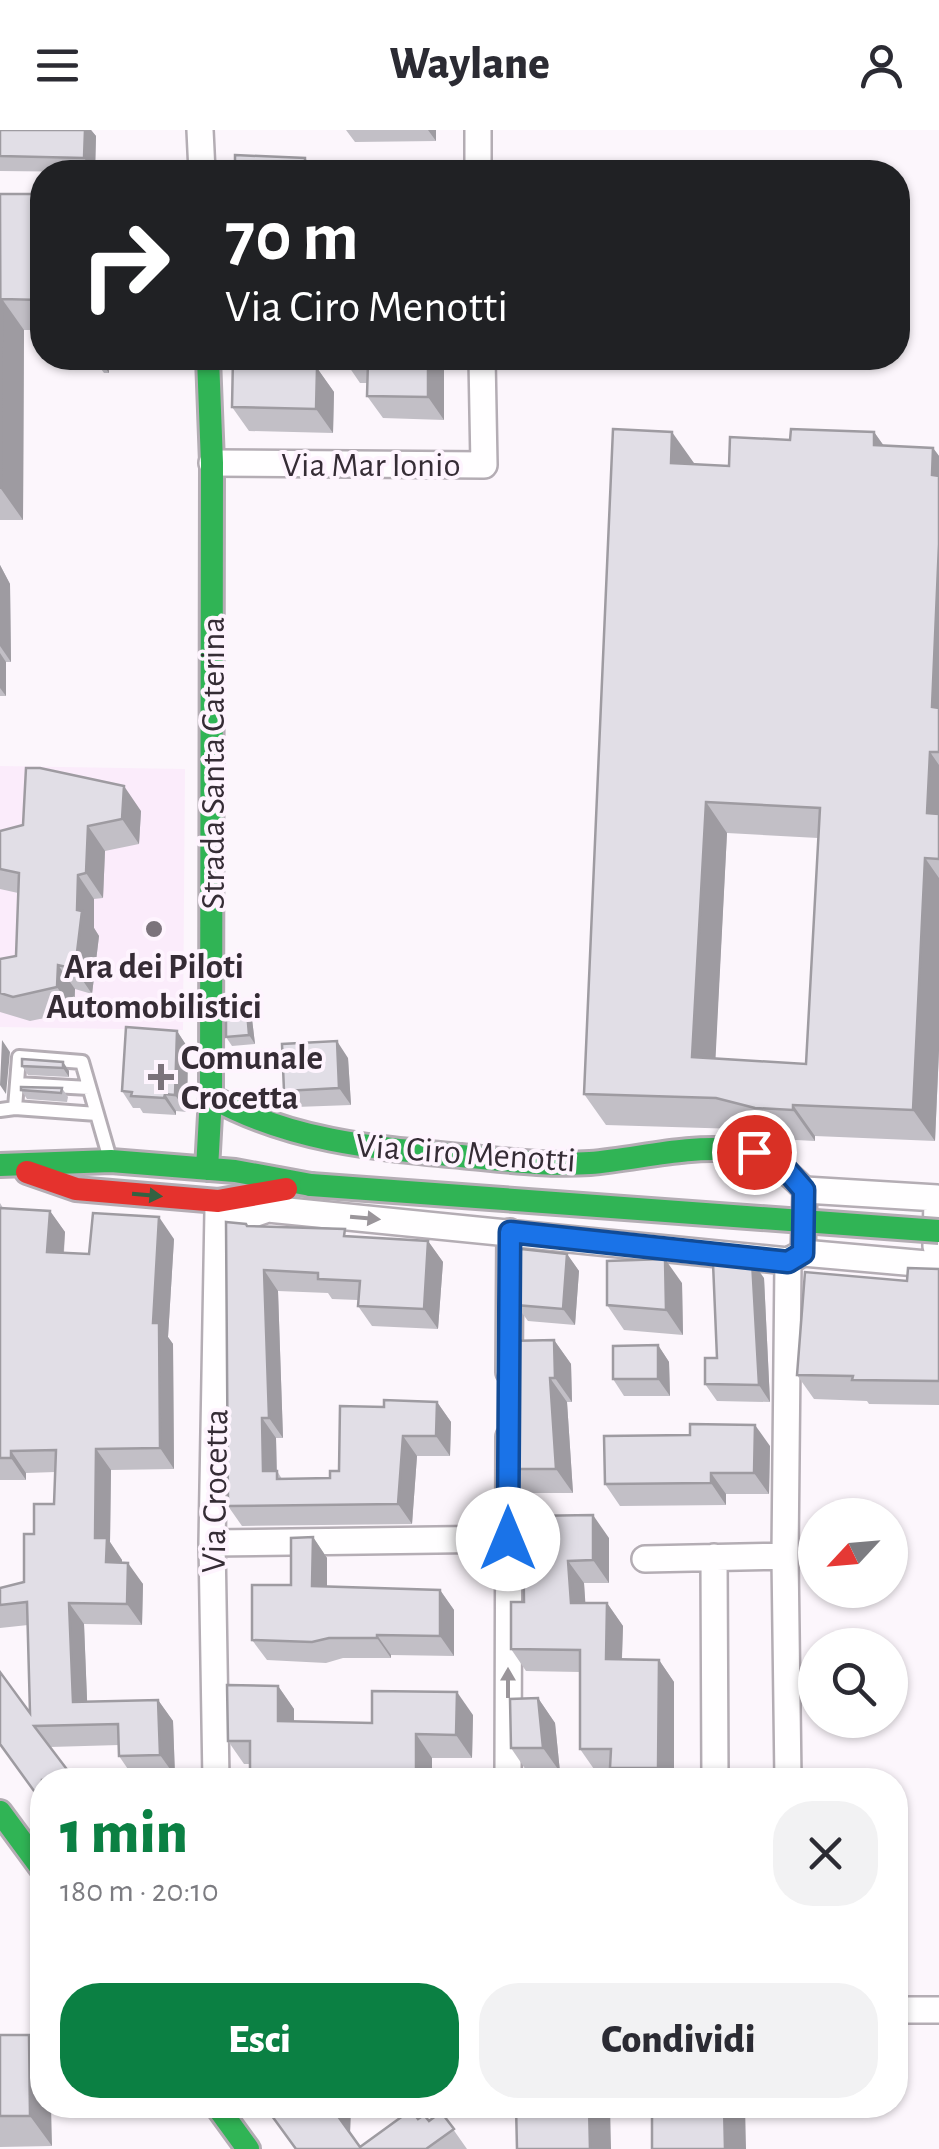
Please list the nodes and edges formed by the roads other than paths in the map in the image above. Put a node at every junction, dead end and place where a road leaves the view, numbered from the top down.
1 (200, 130) edge
2 (478, 130) edge
3 (201, 160) edge
4 (478, 160) edge
5 (208, 370) edge
6 (482, 370) edge
7 (212, 463) junction
8 (17, 1084) junction
9 (90, 1088) junction
10 (212, 1097) junction
11 (15, 1108) junction
12 (0, 1110) edge
13 (97, 1114) junction
14 (111, 1162) junction
15 (4, 1166) edge
16 (206, 1168) junction
17 (311, 1185) junction
18 (804, 1190) junction
19 (218, 1214) junction
20 (939, 1231) edge
21 (510, 1232) junction
22 (796, 1257) junction
23 (937, 1264) edge
24 (508, 1539) junction
25 (212, 1542) junction
26 (785, 1556) junction
27 (714, 1557) junction
28 (645, 1559) dead end
29 (216, 1768) edge
30 (508, 1768) edge
31 (716, 1768) edge
32 (788, 1768) edge
33 (0, 1812) edge
34 (30, 1853) edge
35 (908, 2010) edge
36 (939, 2010) edge
37 (225, 2118) edge
38 (248, 2149) edge

1 - 3 street
2 - 4 street
5 - 7 street, Strada Santa Caterina
6 - 7 street, Via Mar Ionio
7 - 10 street, Strada Santa Caterina
8 - 9 lane
8 - 9 lane
8 - 11 lane
9 - 13 lane
10 - 16 street, Strada Santa Caterina
10 - 18 street, Via Ciro Menotti
11 - 12 lane
11 - 13 lane
13 - 14 lane
14 - 15 street, Via Ciro Menotti
14 - 16 street, Via Ciro Menotti
15 -> 19 street, Via Ciro Menotti
16 - 17 street, Via Ciro Menotti
17 - 19 street, Via Ciro Menotti
17 - 20 street, Via Ciro Menotti, bridge
18 - 22 street
18 - 23 street
19 -> 21 street, Via Ciro Menotti
19 - 25 street, Via Crocetta
21 - 22 street, Via Ciro Menotti
21 - 24 street
22 - 23 street, Via Ciro Menotti
22 - 26 street
24 - 25 street
30 -> 24 street
25 - 29 street, Via Crocetta
26 - 27 street
26 - 32 street
27 - 28 street
27 - 31 street
33 - 34 street
35 - 36 street
37 - 38 street

